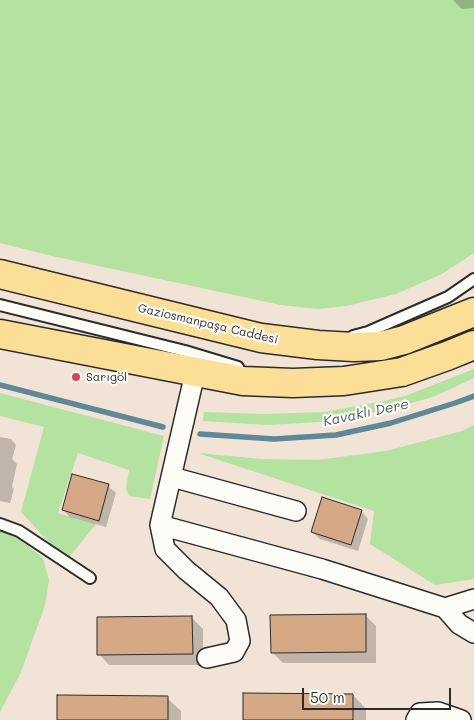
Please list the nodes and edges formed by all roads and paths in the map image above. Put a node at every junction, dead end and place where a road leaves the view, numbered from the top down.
1 (0, 274) edge
2 (474, 279) edge
3 (0, 305) edge
4 (474, 312) edge
5 (0, 334) edge
6 (474, 345) edge
7 (318, 346) junction
8 (195, 373) junction
9 (293, 383) junction
10 (172, 476) junction
11 (296, 511) dead end
12 (0, 524) edge
13 (160, 525) junction
14 (90, 578) dead end
15 (474, 598) edge
16 (445, 608) junction
17 (474, 633) edge
18 (207, 658) dead end
19 (416, 720) edge
20 (461, 720) edge

1 - 7 main road, Gaziosmanpaşa Caddesi
2 - 7 lane
3 - 9 lane
4 - 7 main road, Gaziosmanpaşa Caddesi
5 - 8 main road
6 - 9 main road
8 - 9 main road
8 - 10 street
10 - 11 street
10 - 13 street
12 - 14 lane
13 - 16 street
13 - 18 street
15 - 16 street
16 - 17 street
19 - 20 street

